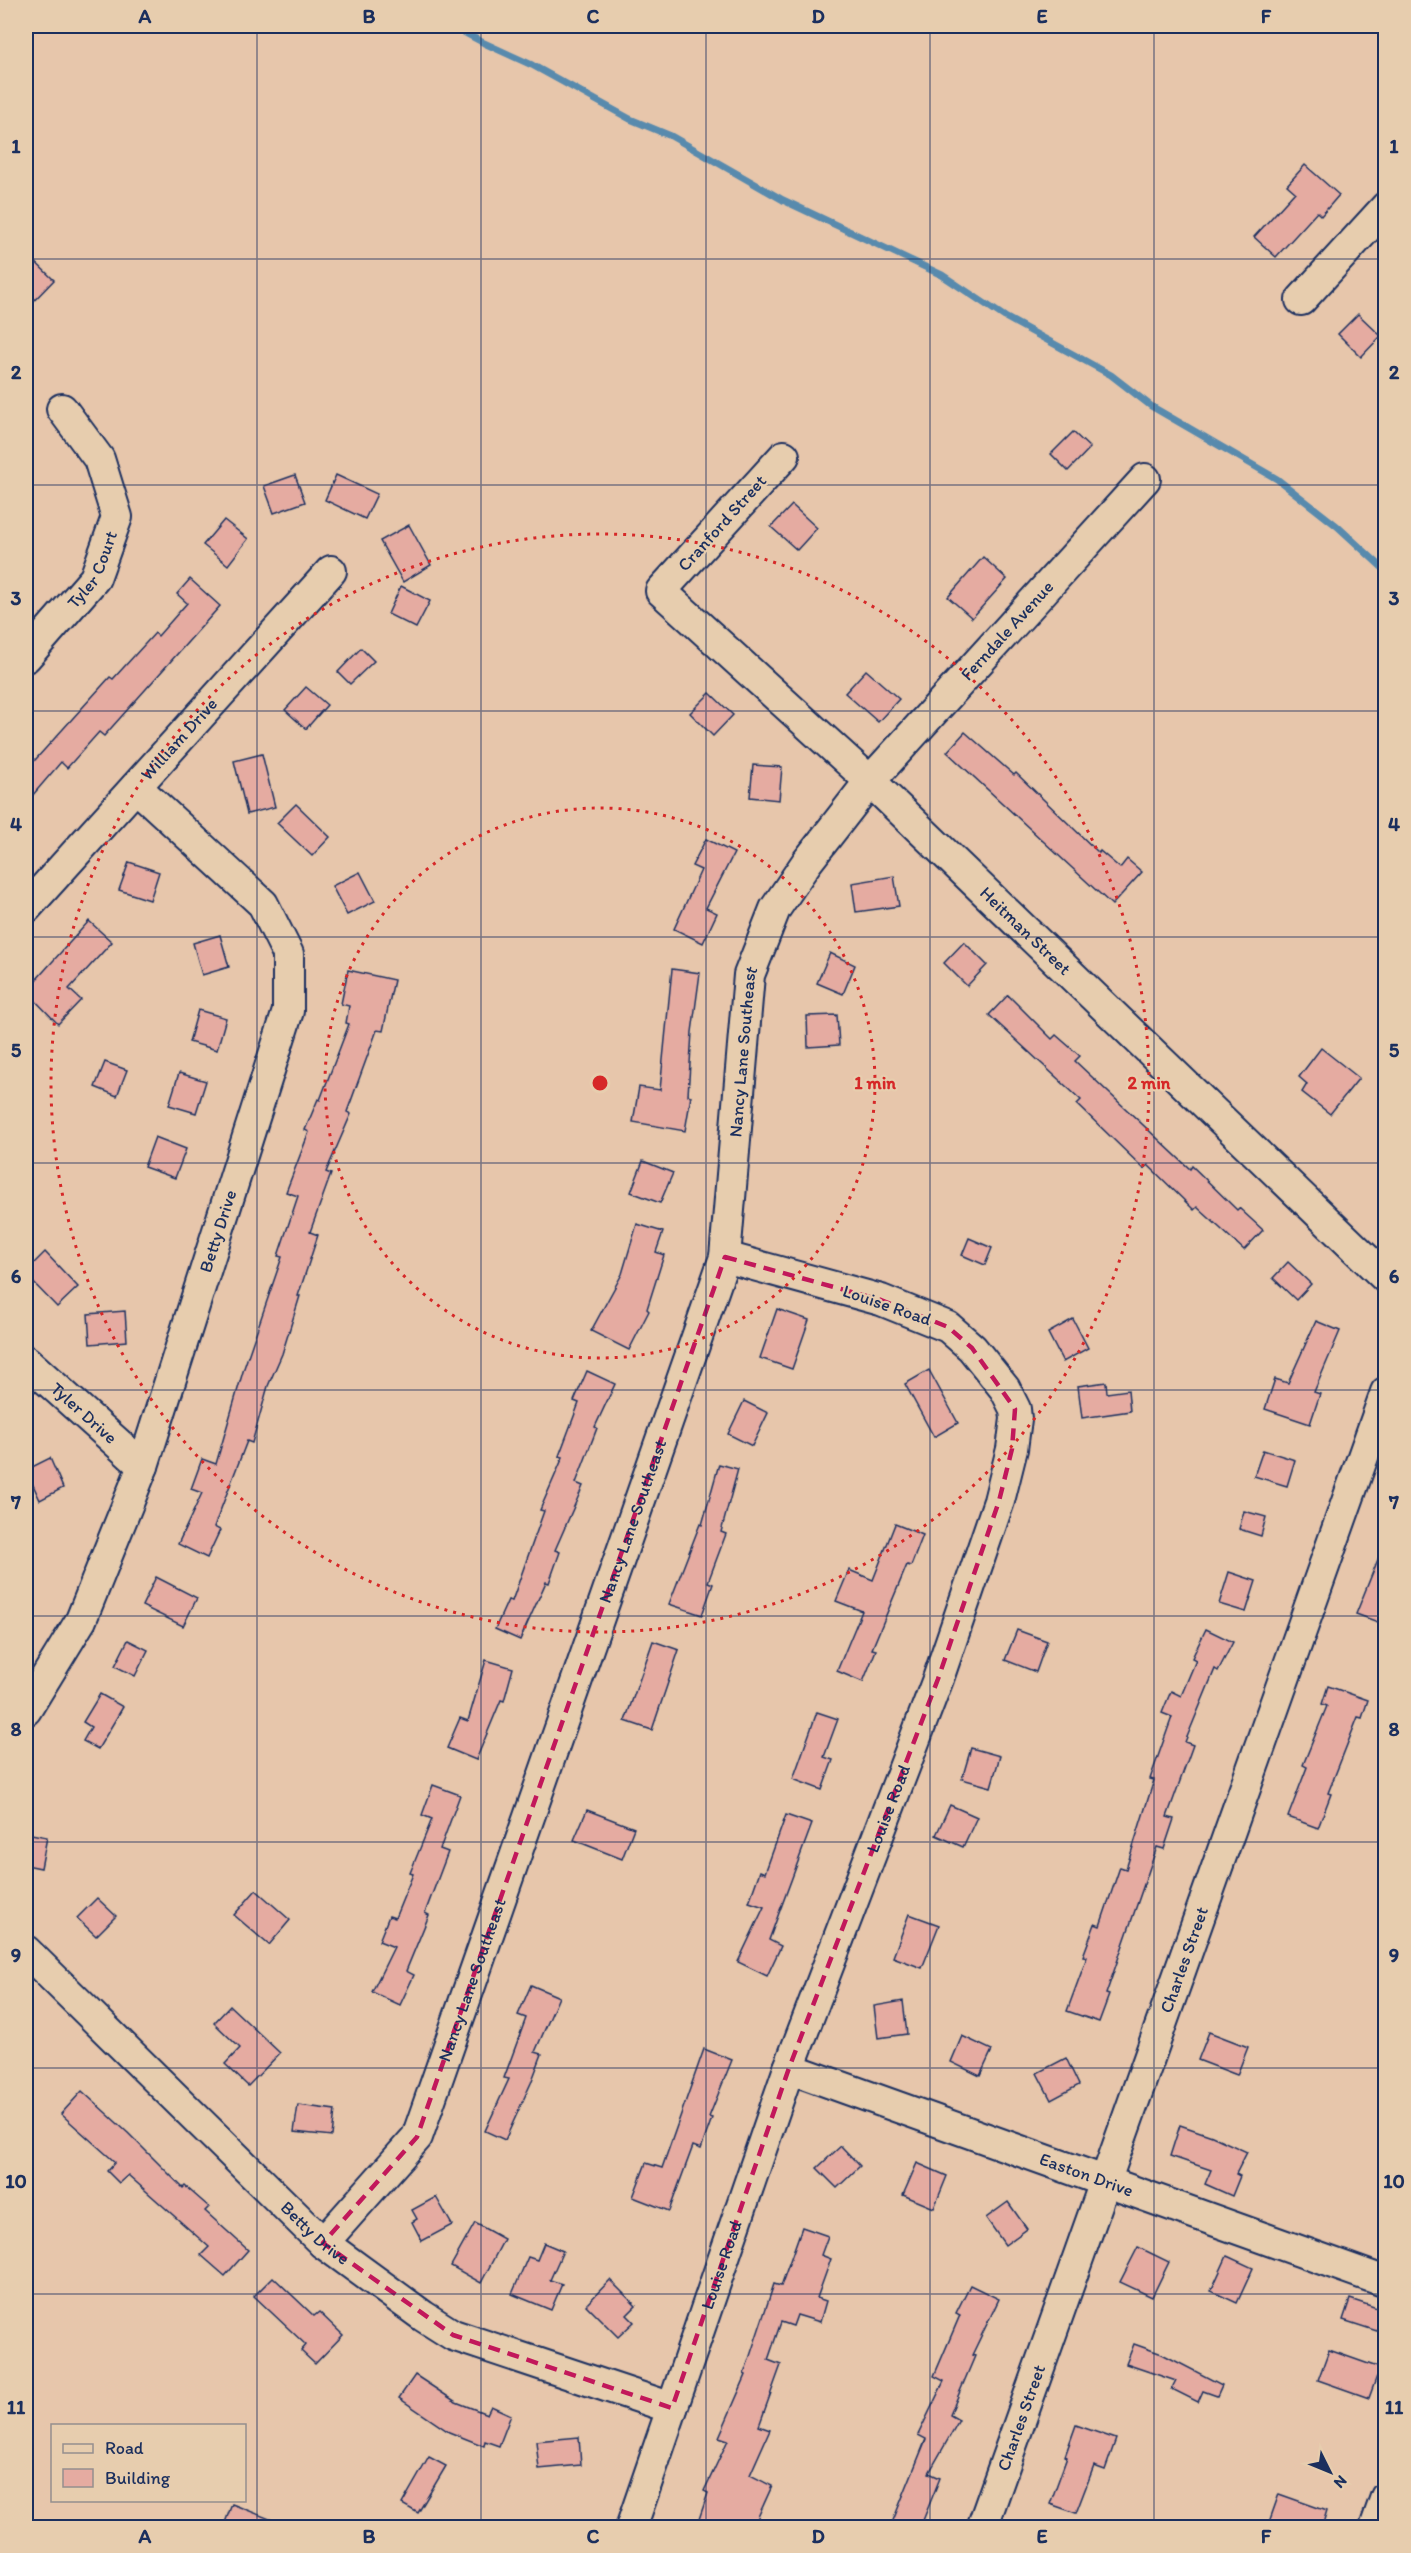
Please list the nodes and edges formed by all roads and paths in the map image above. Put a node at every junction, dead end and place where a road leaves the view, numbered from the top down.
1 (1386, 207) edge
2 (1301, 300) dead end
3 (62, 409) dead end
4 (784, 456) dead end
5 (1145, 479) dead end
6 (331, 571) dead end
7 (661, 591) joint
8 (26, 657) edge
9 (870, 781) junction
10 (136, 787) junction
11 (26, 908) edge
12 (726, 1257) junction
13 (1386, 1278) edge
14 (26, 1361) edge
15 (1386, 1392) edge
16 (143, 1466) junction
17 (26, 1710) edge
18 (26, 1951) edge
19 (789, 2068) junction
20 (1104, 2182) junction
21 (323, 2243) junction
22 (1386, 2282) edge
23 (672, 2408) junction
24 (1386, 2497) edge
25 (631, 2528) edge
26 (982, 2528) edge
27 (1375, 2528) edge

1 - 2 street
3 - 8 street, Tyler Court
4 - 7 street, Cranford Street
5 - 9 street, Ferndale Avenue
6 - 10 street, William Drive
7 - 9 street, Heitman Street
9 - 12 street, Nancy Lane Southeast
9 - 13 street, Heitman Street
10 - 11 street, William Drive
10 - 16 street, Betty Drive
12 - 19 street, Louise Road
12 - 21 street, Nancy Lane Southeast
14 - 16 street, Tyler Drive
15 - 20 street, Charles Street
16 - 17 street, Betty Drive
18 - 21 street, Betty Drive
19 - 20 street, Easton Drive
19 - 23 street, Louise Road
20 - 22 street, Easton Drive
20 - 26 street, Charles Street
21 - 23 street, Betty Drive
23 - 25 street, Louise Road
24 - 27 street

